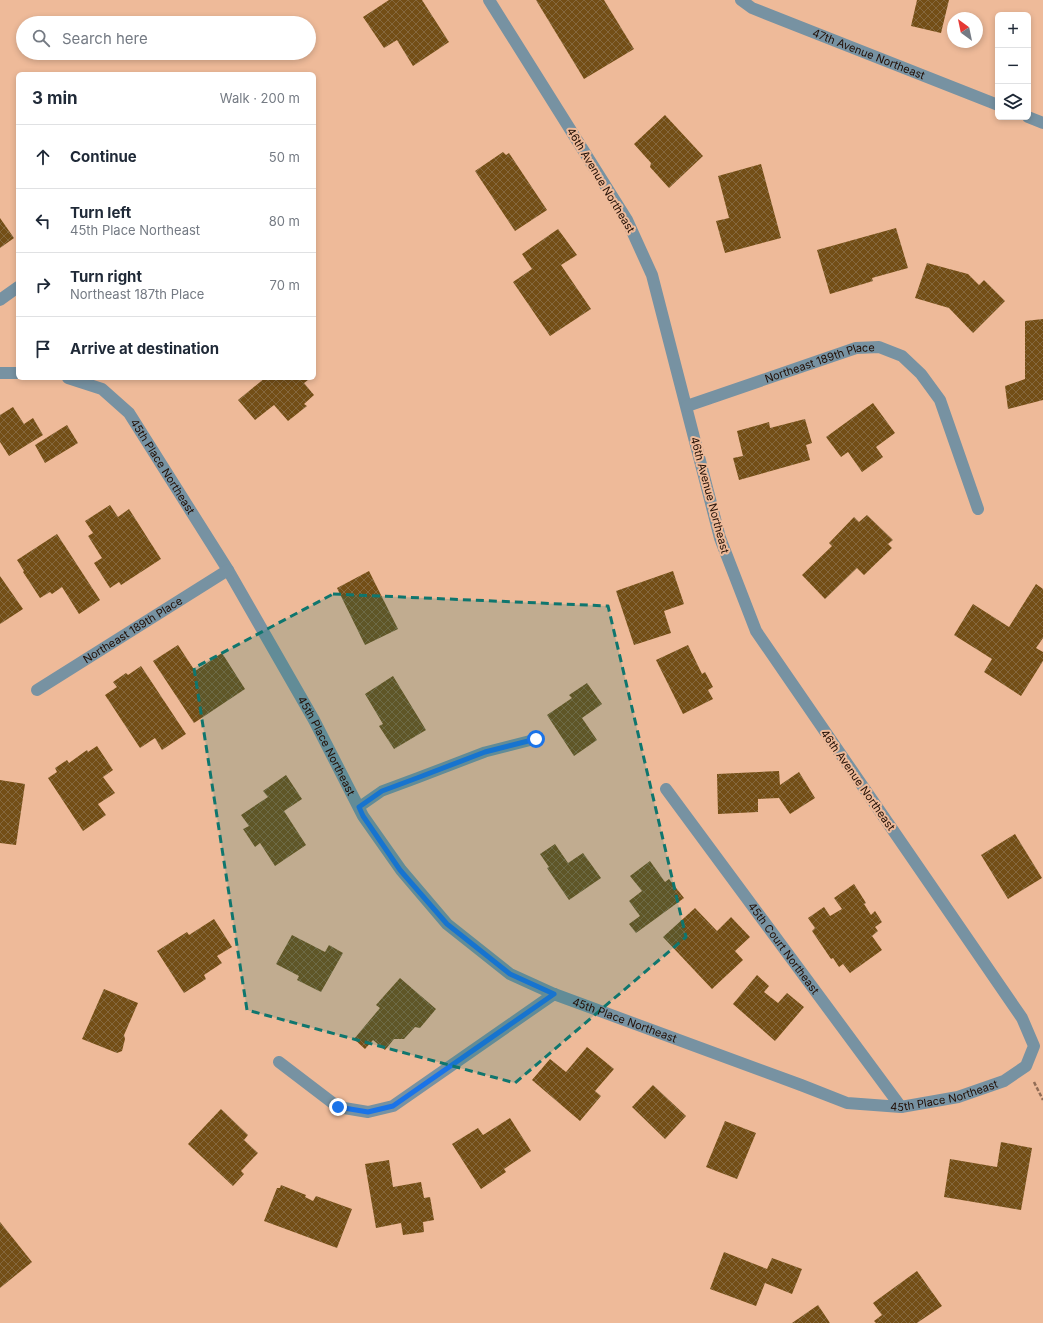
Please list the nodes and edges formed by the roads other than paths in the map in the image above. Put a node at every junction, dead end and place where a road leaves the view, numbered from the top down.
1 (488, 0) edge
2 (741, 0) edge
3 (995, 104) edge
4 (1031, 118) edge
5 (1043, 123) edge
6 (16, 288) edge
7 (0, 300) edge
8 (0, 372) edge
9 (16, 373) edge
10 (74, 380) edge
11 (687, 406) junction
12 (978, 509) dead end
13 (228, 570) junction
14 (37, 690) dead end
15 (536, 739) dead end
16 (666, 789) dead end
17 (359, 807) junction
18 (554, 994) junction
19 (1034, 1046) joint
20 (279, 1062) dead end
21 (901, 1107) junction

1 - 11 street, 46th Avenue Northeast
2 - 3 street, 47th Avenue Northeast
4 - 5 street
6 - 7 street
8 - 9 street
10 - 13 street, 45th Place Northeast
11 - 12 street, Northeast 189th Place
11 - 19 street, 46th Avenue Northeast
13 - 14 street, Northeast 189th Place
13 - 17 street, 45th Place Northeast
15 - 17 lane
16 - 21 street, 45th Court Northeast
17 - 18 street, 45th Place Northeast
18 - 20 street
18 - 21 street, 45th Place Northeast
19 - 21 street, 45th Place Northeast

